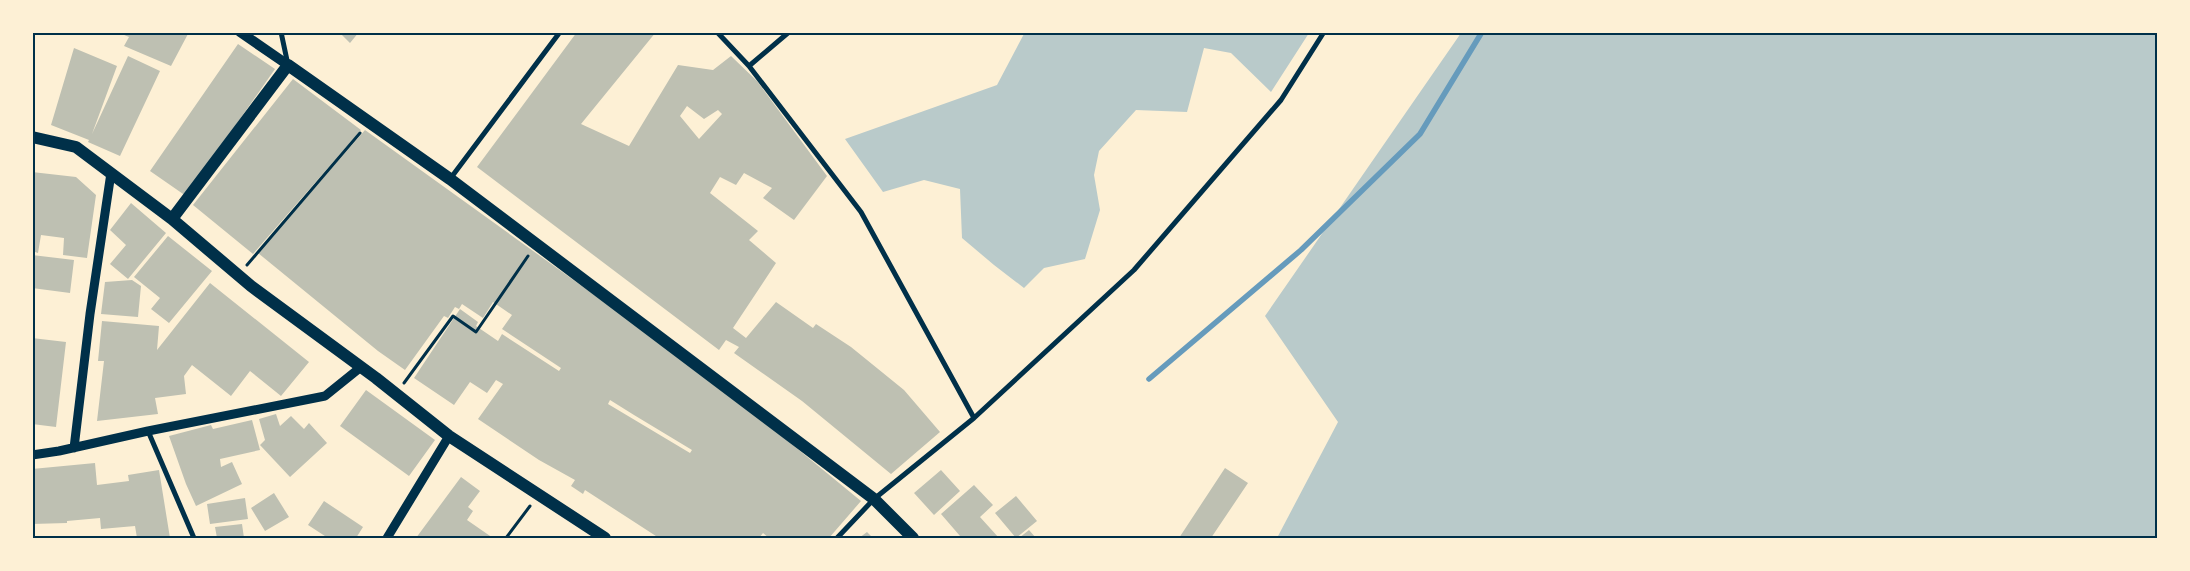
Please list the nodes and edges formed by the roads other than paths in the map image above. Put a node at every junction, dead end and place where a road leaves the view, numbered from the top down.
1 (240, 32) edge
2 (281, 32) edge
3 (560, 32) edge
4 (717, 32) edge
5 (789, 32) edge
6 (1324, 32) edge
7 (288, 65) junction
8 (749, 66) junction
9 (32, 137) edge
10 (111, 173) junction
11 (450, 179) junction
12 (172, 218) junction
13 (361, 367) junction
14 (974, 418) junction
15 (148, 430) junction
16 (449, 436) junction
17 (74, 448) junction
18 (32, 455) edge
19 (874, 499) junction
20 (194, 538) edge
21 (387, 538) edge
22 (605, 538) edge
23 (837, 538) edge
24 (913, 538) edge

1 - 7 main road
2 - 7 street
3 - 11 street
4 - 8 street
5 - 8 street
6 - 14 street
7 - 11 main road
7 - 12 main road
8 - 14 street
9 - 10 main road
10 - 12 main road
10 - 17 street
11 - 19 main road
12 - 13 main road
13 - 15 street
13 - 16 main road
14 - 19 street
15 - 17 street
15 - 20 street
16 - 21 street
16 - 22 main road
17 - 18 street
19 - 23 street
19 - 24 main road

